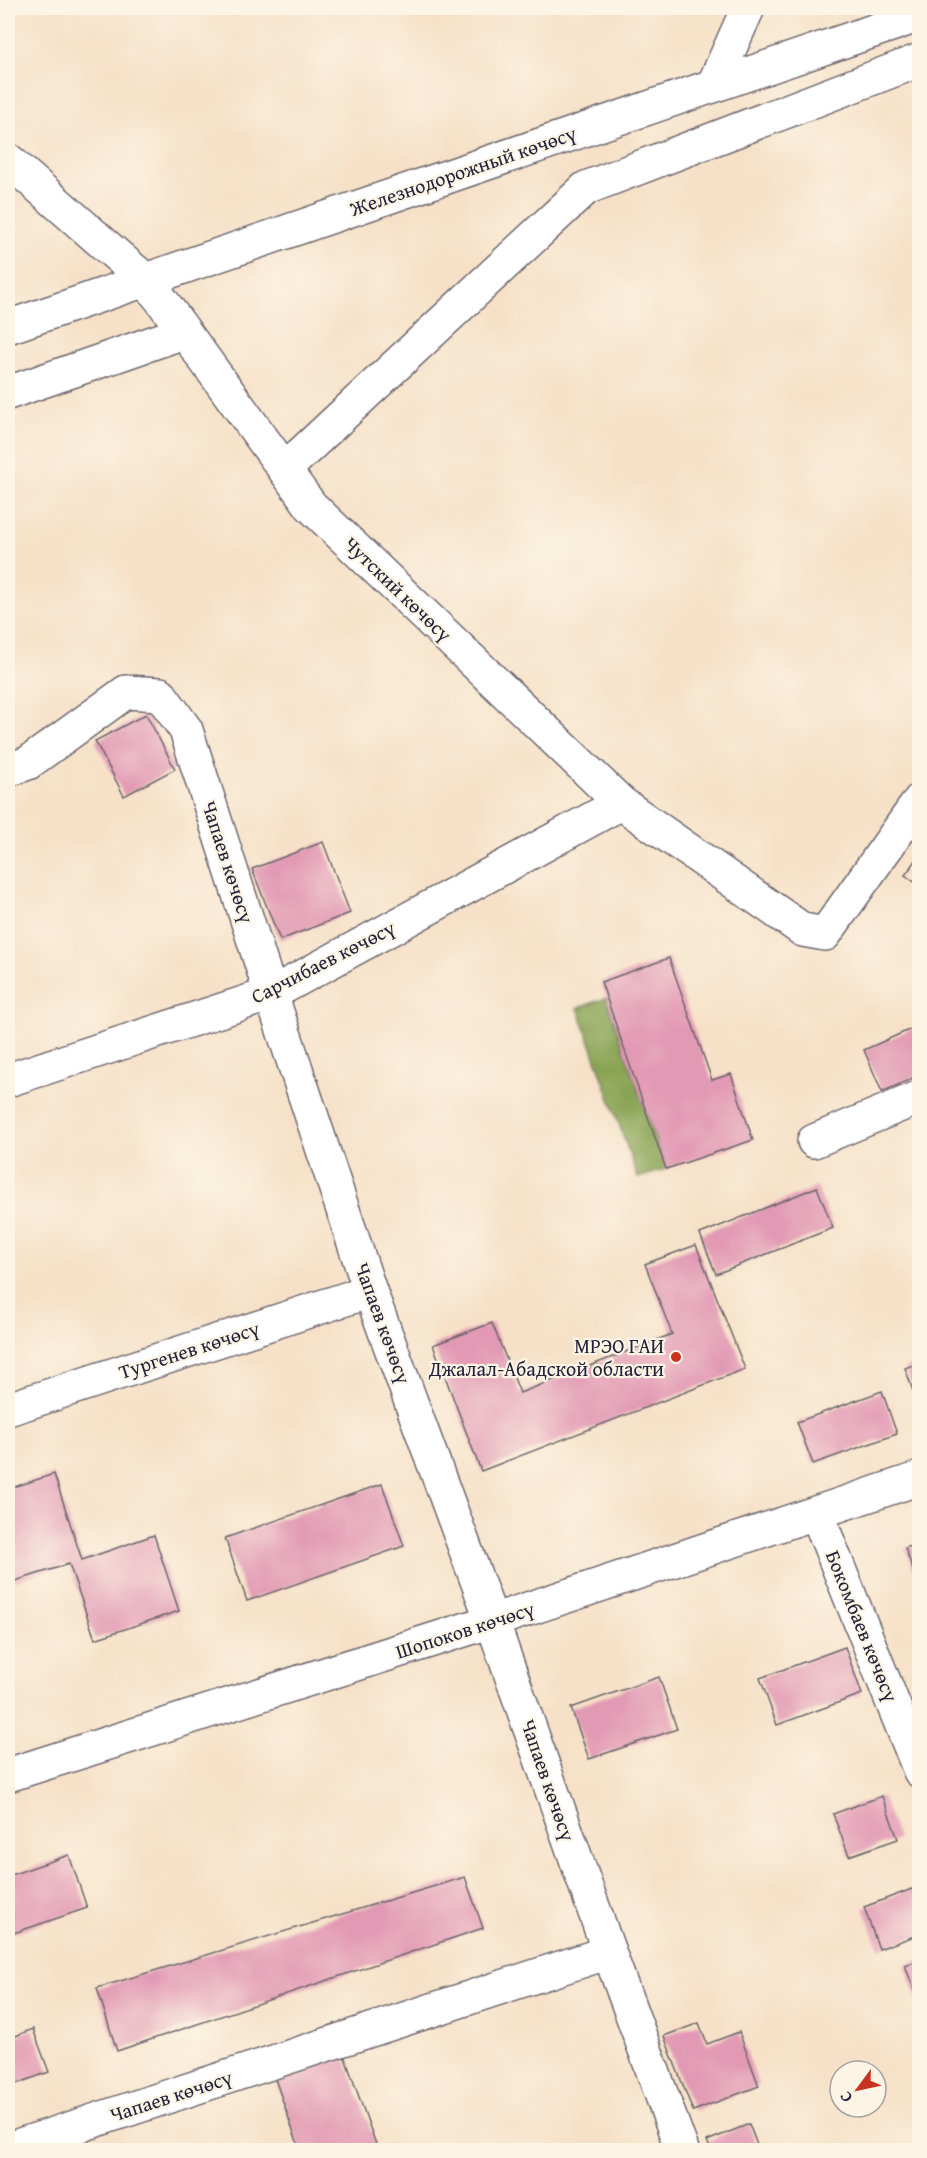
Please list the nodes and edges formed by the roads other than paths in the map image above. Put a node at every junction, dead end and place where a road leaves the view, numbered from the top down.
1 (748, 8) edge
2 (920, 15) edge
3 (920, 60) edge
4 (713, 86) junction
5 (8, 159) edge
6 (144, 279) junction
7 (8, 327) edge
8 (184, 332) junction
9 (8, 393) edge
10 (285, 469) junction
11 (8, 770) edge
12 (920, 800) edge
13 (621, 803) junction
14 (271, 994) junction
15 (8, 1080) edge
16 (920, 1097) edge
17 (814, 1141) dead end
18 (370, 1291) junction
19 (8, 1408) edge
20 (920, 1478) edge
21 (817, 1514) junction
22 (492, 1621) junction
23 (917, 1759) edge
24 (8, 1775) edge
25 (609, 1952) junction
26 (8, 2150) edge
27 (682, 2151) edge

1 - 4 street
2 - 4 street, Железнодорожный көчөсү
3 - 10 street
4 - 6 street, Железнодорожный көчөсү
5 - 6 street, Чутский көчөсү
6 - 7 street, Железнодорожный көчөсү
6 - 8 street, Чутский көчөсү
8 - 9 street
8 - 10 street, Чутский көчөсү
10 - 13 street, Чутский көчөсү
11 - 14 street, Чапаев көчөсү
12 - 13 street, Чутский көчөсү
13 - 14 street, Сарчибаев көчөсү
14 - 15 street, Сарчибаев көчөсү
14 - 18 street, Чапаев көчөсү
16 - 17 street
18 - 19 street, Тургенев көчөсү
18 - 22 street, Чапаев көчөсү
20 - 21 street, Шопоков көчөсү
21 - 22 street, Шопоков көчөсү
21 - 23 street, Бокомбаев көчөсү
22 - 24 street, Шопоков көчөсү
22 - 25 street, Чапаев көчөсү
25 - 26 street, Чапаев көчөсү
25 - 27 street, Чапаев көчөсү

